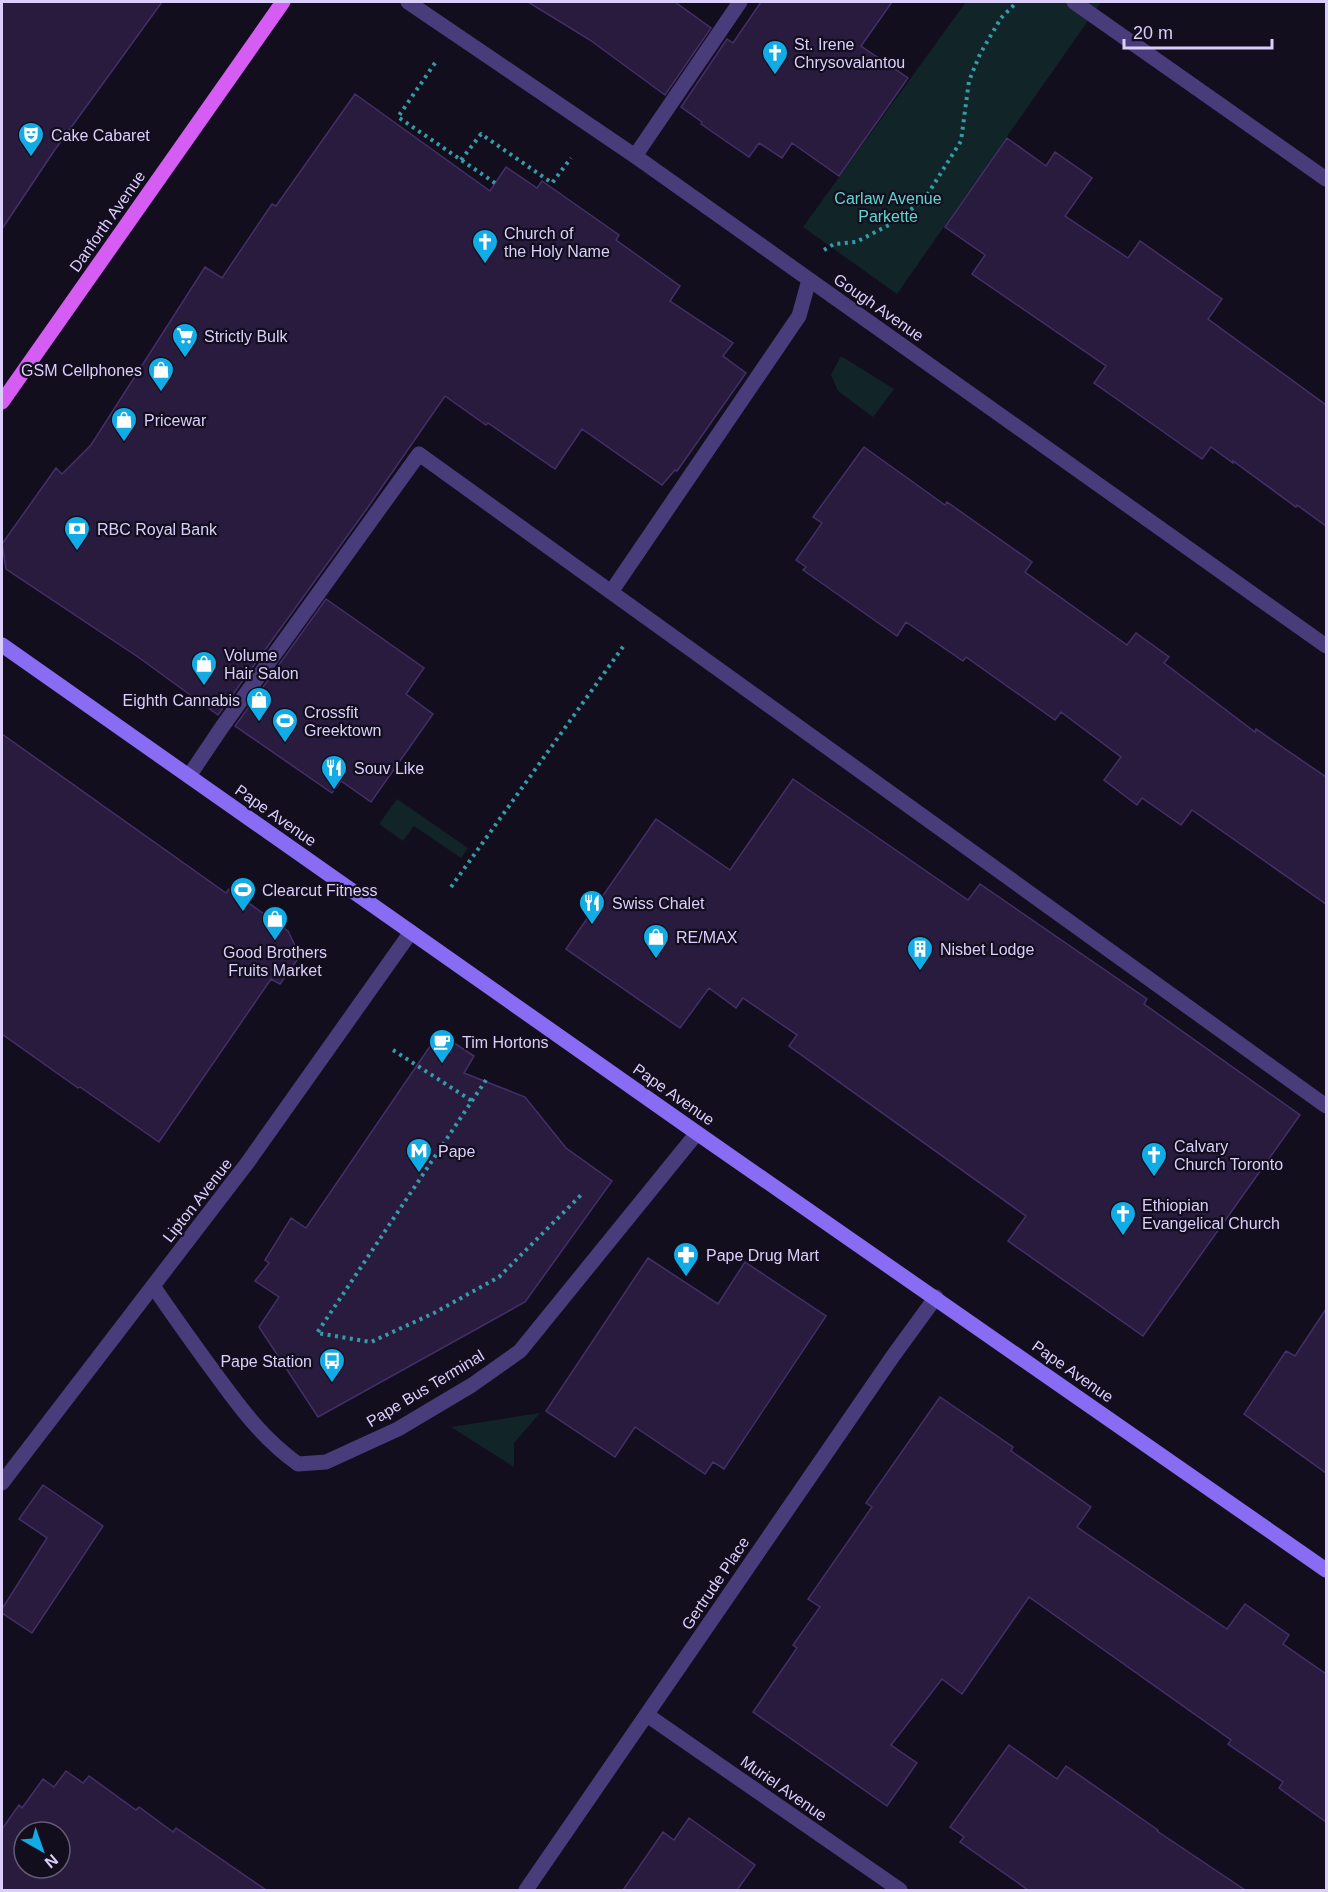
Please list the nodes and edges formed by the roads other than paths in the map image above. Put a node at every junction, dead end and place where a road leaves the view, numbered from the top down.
1 (283, 2) edge
2 (408, 2) edge
3 (740, 2) edge
4 (1074, 2) edge
5 (635, 156) junction
6 (1326, 179) edge
7 (809, 280) junction
8 (2, 402) edge
9 (611, 592) junction
10 (2, 645) edge
11 (1326, 646) edge
12 (189, 776) junction
13 (411, 932) junction
14 (1326, 1106) edge
15 (697, 1133) junction
16 (153, 1286) junction
17 (936, 1297) junction
18 (2, 1483) edge
19 (1326, 1570) edge
20 (647, 1715) junction
21 (526, 1890) edge
22 (900, 1890) edge

1 - 8 main road, Danforth Avenue
2 - 5 street, Gough Avenue
3 - 5 street
4 - 6 street
5 - 7 street, Gough Avenue
7 - 9 street
7 - 11 street, Gough Avenue
9 - 12 street
9 - 14 street
10 - 12 main road, Pape Avenue
12 - 13 main road, Pape Avenue
13 - 15 main road, Pape Avenue
13 - 16 street, Lipton Avenue
15 - 16 street, Pape Bus Terminal
15 - 17 main road, Pape Avenue
16 - 18 street, Lipton Avenue
17 - 19 main road, Pape Avenue
17 - 20 street, Gertrude Place
20 - 21 street, Gertrude Place
20 - 22 street, Muriel Avenue

